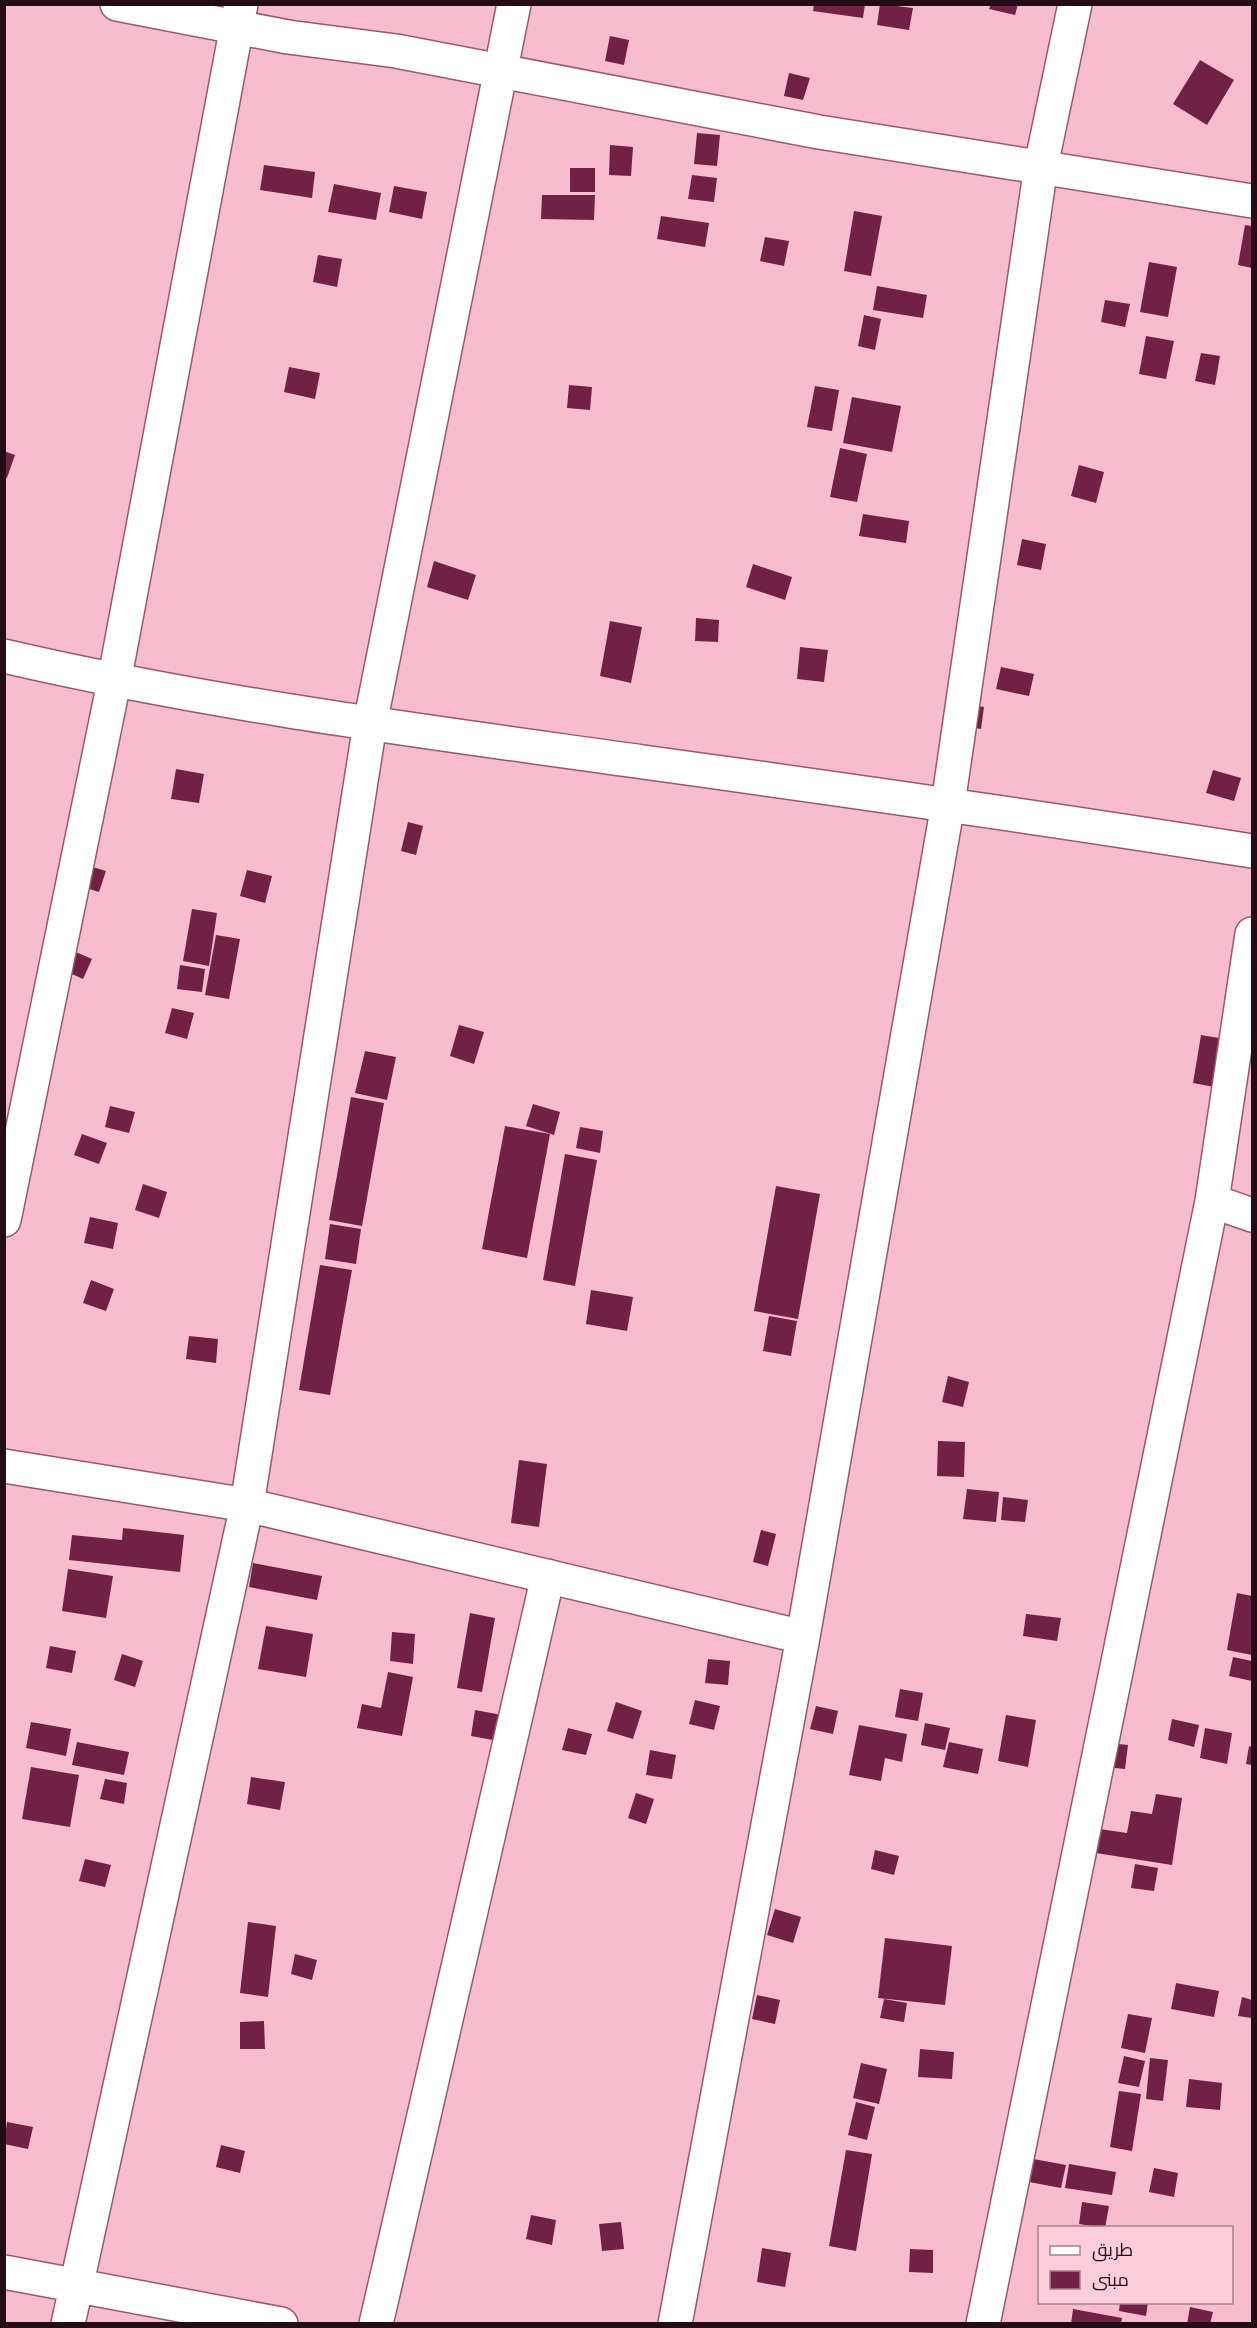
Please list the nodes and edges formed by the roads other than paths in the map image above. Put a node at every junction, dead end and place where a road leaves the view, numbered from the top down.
1 (117, 4) edge
2 (514, 4) edge
3 (1075, 4) edge
4 (239, 16) edge
5 (502, 71) junction
6 (1041, 166) junction
7 (1252, 201) edge
8 (4, 656) edge
9 (114, 681) junction
10 (370, 724) junction
11 (948, 804) junction
12 (1252, 851) edge
13 (1252, 934) edge
14 (1212, 1201) junction
15 (1252, 1215) edge
16 (4, 1220) edge
17 (4, 1466) edge
18 (247, 1505) junction
19 (548, 1576) junction
20 (803, 1637) junction
21 (4, 2272) edge
22 (75, 2284) junction
23 (68, 2324) edge
24 (281, 2324) edge
25 (376, 2324) edge
26 (675, 2324) edge
27 (983, 2324) edge

1 - 4 street
2 - 5 street
3 - 6 street
4 - 5 street
4 - 9 street
5 - 6 street
5 - 10 street
6 - 7 street
6 - 11 street
8 - 9 street
9 - 10 street
9 - 16 street
10 - 11 street
10 - 18 street
11 - 12 street
11 - 20 street
13 - 14 street
14 - 15 street
14 - 27 street
17 - 18 street
18 - 19 street
18 - 22 street
19 - 20 street
19 - 25 street
20 - 26 street
21 - 22 street
22 - 23 street
22 - 24 street

